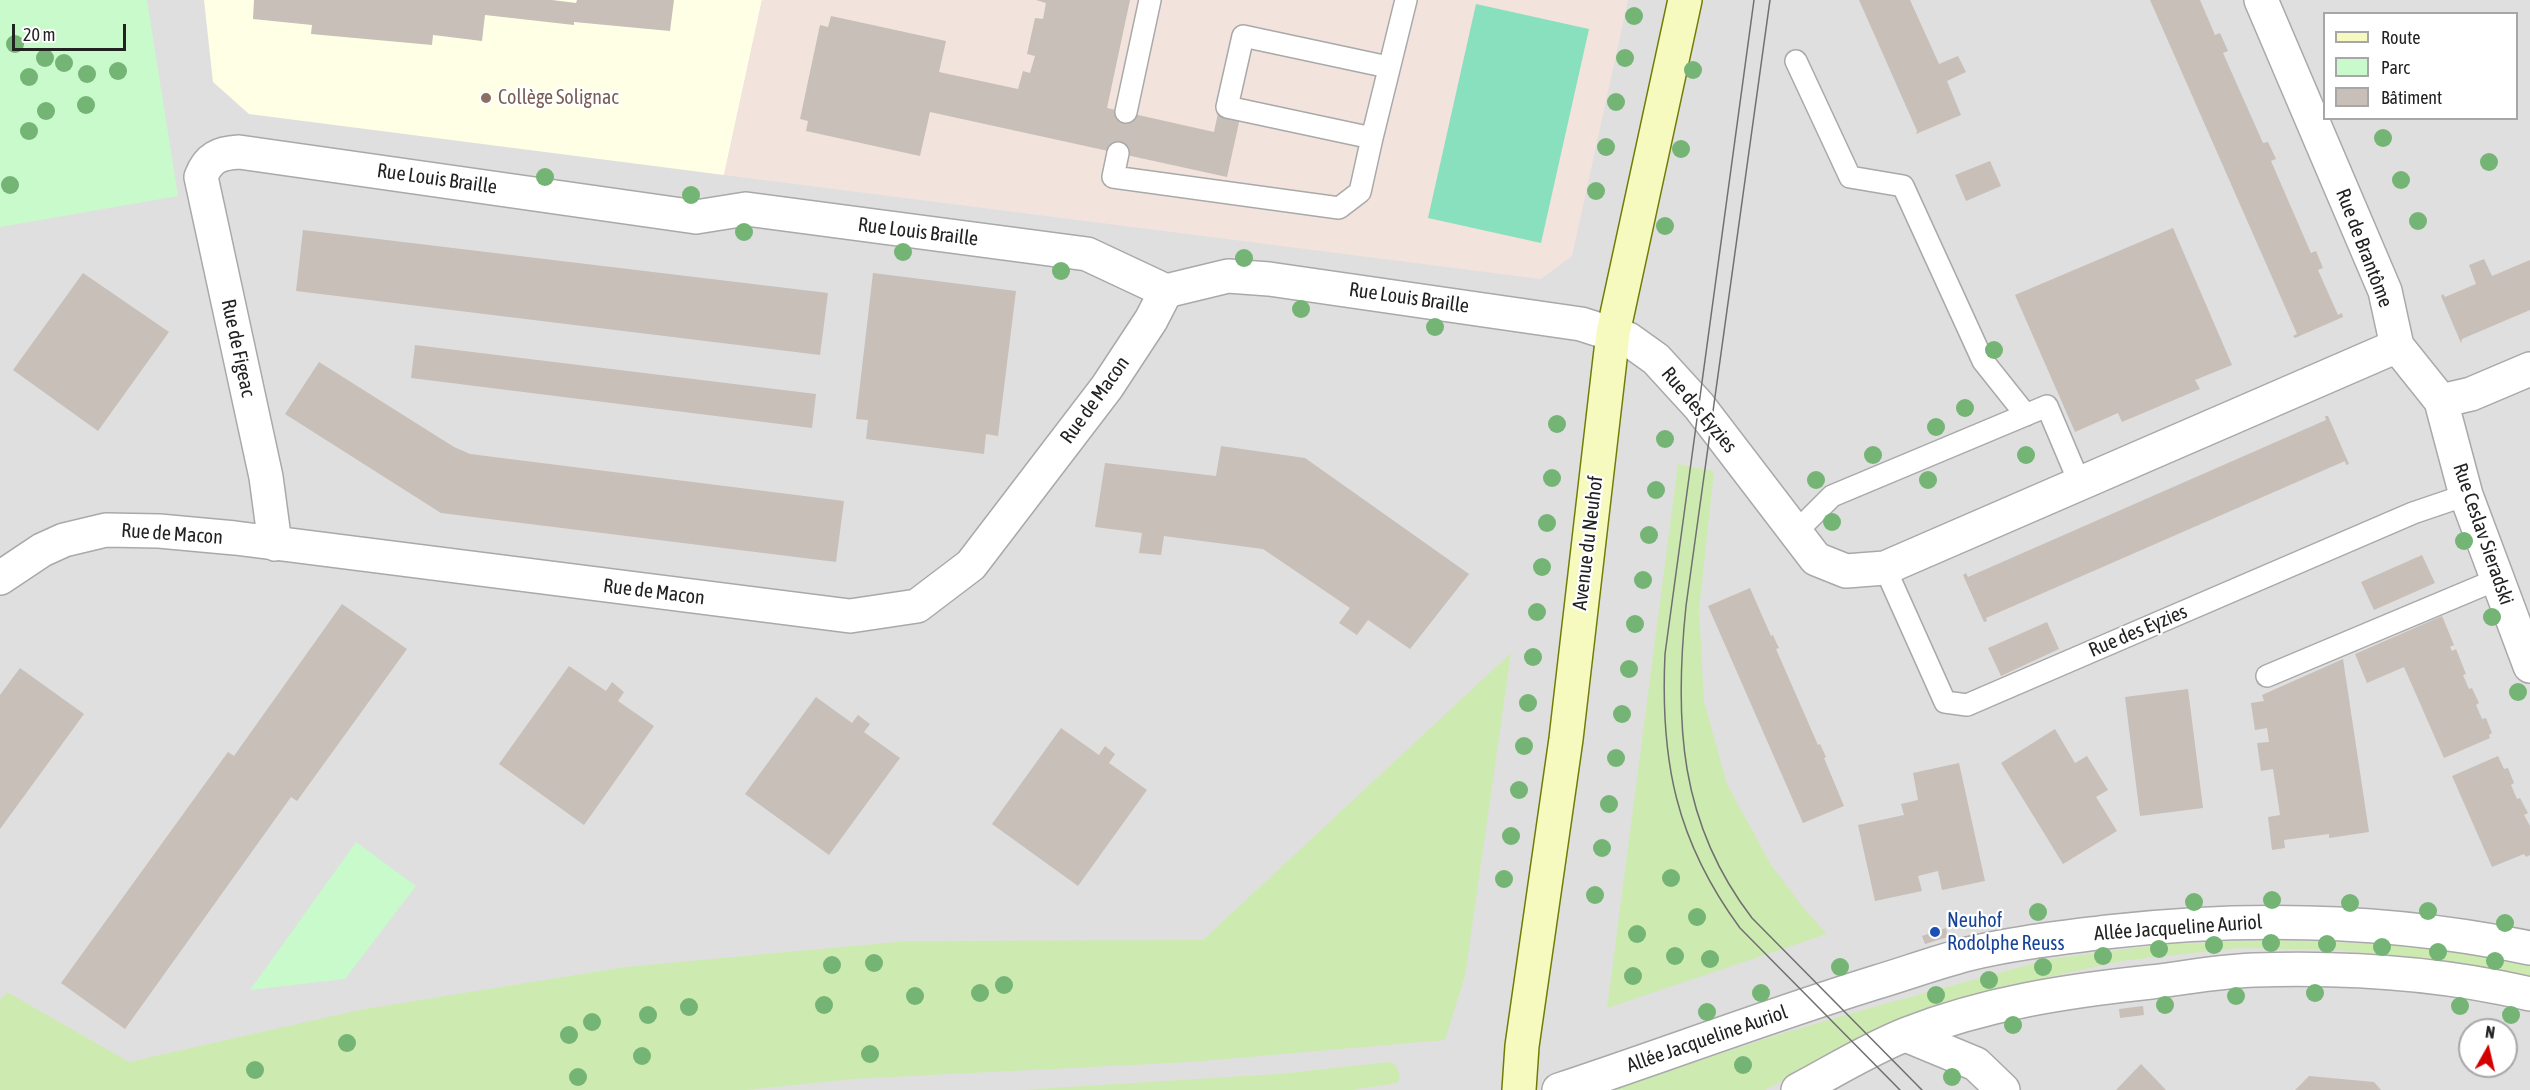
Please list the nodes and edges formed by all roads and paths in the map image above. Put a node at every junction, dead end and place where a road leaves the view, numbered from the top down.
1 (1150, 0) edge
2 (1406, 0) edge
3 (1685, 0) edge
4 (2261, 0) edge
5 (1796, 61) dead end
6 (1388, 67) junction
7 (1126, 112) dead end
8 (1372, 138) junction
9 (1118, 153) dead end
10 (214, 157) joint
11 (1166, 291) junction
12 (1613, 333) junction
13 (2397, 346) junction
14 (2530, 369) edge
15 (2441, 401) junction
16 (2026, 414) junction
17 (2080, 484) junction
18 (2466, 495) junction
19 (1796, 532) junction
20 (275, 544) junction
21 (1885, 568) junction
22 (0, 578) edge
23 (2498, 579) junction
24 (2530, 666) edge
25 (2267, 676) dead end
26 (2530, 948) edge
27 (2530, 994) edge
28 (1906, 1035) junction
29 (1808, 1088) edge
30 (1519, 1090) edge
31 (1559, 1090) edge
32 (2003, 1090) edge

1 - 7 lane
2 - 6 lane
3 - 12 street, Avenue du Neuhof
4 - 13 street, Rue de Brantôme
5 - 16 lane
6 - 8 lane
6 - 8 lane
8 - 9 lane
10 - 11 street, Rue Louis Braille
10 - 20 street, Rue de Figeac
11 - 12 street, Rue Louis Braille
11 - 20 street, Rue de Macon
12 - 19 street, Rue des Eyzies
12 - 30 street, Avenue du Neuhof
13 - 15 street, Rue de Brantôme
13 - 17 street, Rue des Eyzies
14 - 15 street
15 - 18 street, Rue Ceslav Sieradski
16 - 17 lane
16 - 19 lane
17 - 21 street, Rue des Eyzies
18 - 21 lane, Rue des Eyzies
18 - 23 street, Rue Ceslav Sieradski
19 - 21 street, Rue des Eyzies
20 - 22 street, Rue de Macon
23 - 24 street, Rue Ceslav Sieradski
23 - 25 lane
26 - 31 street, Allée Jacqueline Auriol
27 - 28 street
28 - 29 street
28 - 32 street

